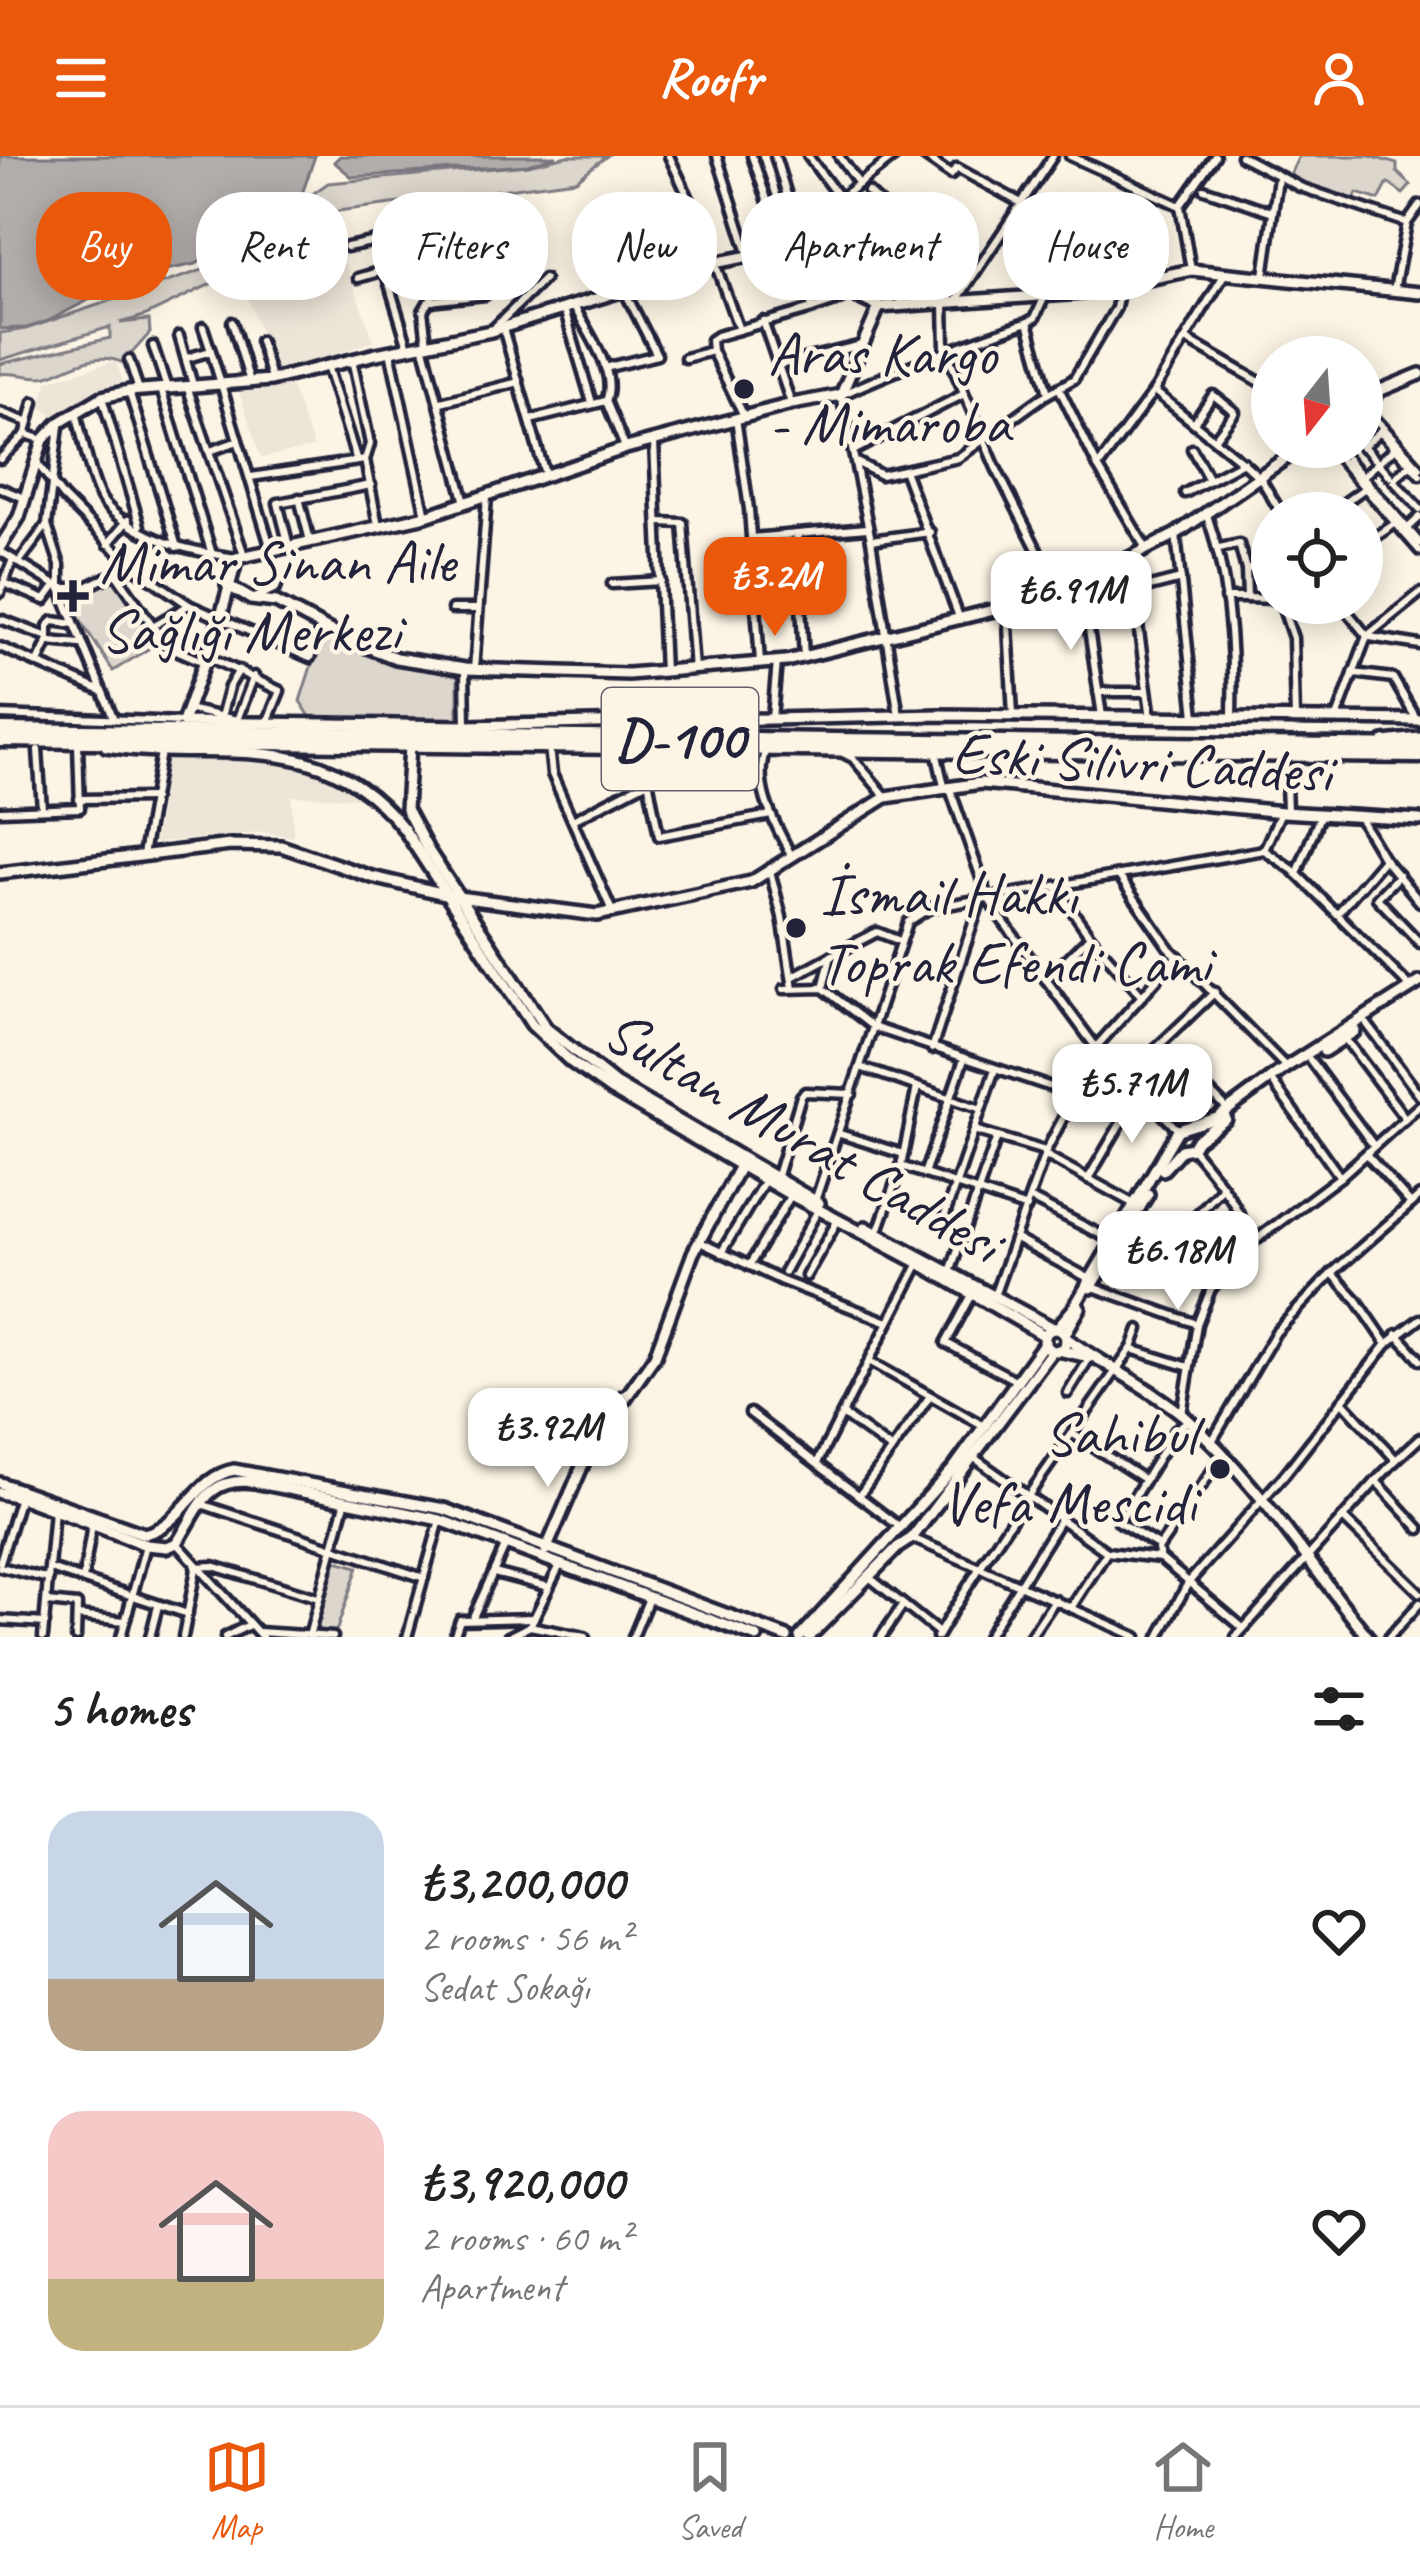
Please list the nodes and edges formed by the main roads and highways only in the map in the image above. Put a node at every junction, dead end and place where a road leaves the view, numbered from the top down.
1 (1420, 293) edge
2 (879, 308) junction
3 (1420, 374) edge
4 (1383, 389) edge
5 (1274, 468) edge
6 (0, 549) edge
7 (227, 585) junction
8 (886, 717) junction
9 (808, 718) junction
10 (1293, 719) junction
11 (1418, 720) edge
12 (0, 730) edge
13 (0, 740) edge
14 (789, 740) junction
15 (77, 741) junction
16 (898, 741) junction
17 (1420, 742) edge
18 (309, 744) junction
19 (410, 746) junction
20 (1288, 750) junction
21 (290, 756) junction
22 (1420, 756) edge
23 (1420, 818) edge
24 (409, 826) junction
25 (0, 873) edge
26 (445, 893) junction
27 (458, 897) junction
28 (1417, 986) edge
29 (666, 1118) junction
30 (1180, 1132) junction
31 (1190, 1146) junction
32 (742, 1163) junction
33 (770, 1179) junction
34 (817, 1206) junction
35 (1135, 1210) junction
36 (1091, 1282) junction
37 (1055, 1339) junction
38 (274, 1481) junction
39 (0, 1483) edge
40 (0, 1493) edge
41 (365, 1499) junction
42 (51, 1506) junction
43 (442, 1515) junction
44 (161, 1527) junction
45 (907, 1533) junction
46 (178, 1541) junction
47 (162, 1547) junction
48 (545, 1552) junction
49 (651, 1593) junction
50 (720, 1618) junction
51 (757, 1637) edge
52 (787, 1637) edge
53 (805, 1637) edge
54 (1368, 1637) edge

1 - 2 main road
2 - 6 main road
2 - 7 main road
3 - 4 main road
5 - 7 main road
7 - 9 main road
8 - 9 main road
8 - 10 main road
8 - 16 main road
9 - 14 main road
10 - 11 main road
10 - 20 main road
12 - 14 highway, D-100
13 - 15 highway, D-100
14 - 16 highway, D-100
15 - 18 highway, D-100
15 - 21 main road, Sultan Murat Caddesi
16 - 20 highway, D-100
17 - 20 highway, D-100
18 - 19 highway, D-100
18 - 21 main road
19 - 20 highway, D-100
19 - 24 main road, Sultan Murat Caddesi
20 - 22 highway, D-100
21 - 24 main road, Sultan Murat Caddesi
23 - 27 main road, Eski Silivri Caddesi
24 - 26 main road, Sultan Murat Caddesi
24 - 27 main road, Sultan Murat Caddesi
25 - 26 main road
26 - 27 main road, Eski Silivri Caddesi
26 - 29 main road, Sultan Murat Caddesi
27 - 29 main road, Sultan Murat Caddesi
28 - 30 main road
28 - 31 main road
29 - 32 main road, Sultan Murat Caddesi
30 - 31 main road
30 - 31 main road
30 - 35 main road
31 - 35 main road
32 - 33 main road, Sultan Murat Caddesi
32 - 48 main road
33 - 34 main road, Sultan Murat Caddesi
33 - 34 main road, Sultan Murat Caddesi
34 - 37 main road, Sultan Murat Caddesi
34 - 37 main road, Sultan Murat Caddesi
35 - 36 main road
35 - 36 main road
36 - 37 main road
37 - 45 main road
37 - 45 main road
37 - 54 main road
38 - 41 main road
38 - 41 main road
38 - 44 main road
38 - 46 main road
39 - 42 main road
40 - 42 main road
41 - 43 main road
42 - 44 main road
42 - 47 main road
43 - 48 main road
43 - 48 main road
44 - 46 main road
44 - 47 main road
45 - 53 main road
45 - 53 main road
46 - 47 main road
48 - 49 main road
48 - 49 main road
49 - 50 main road
50 - 51 main road
50 - 52 main road

